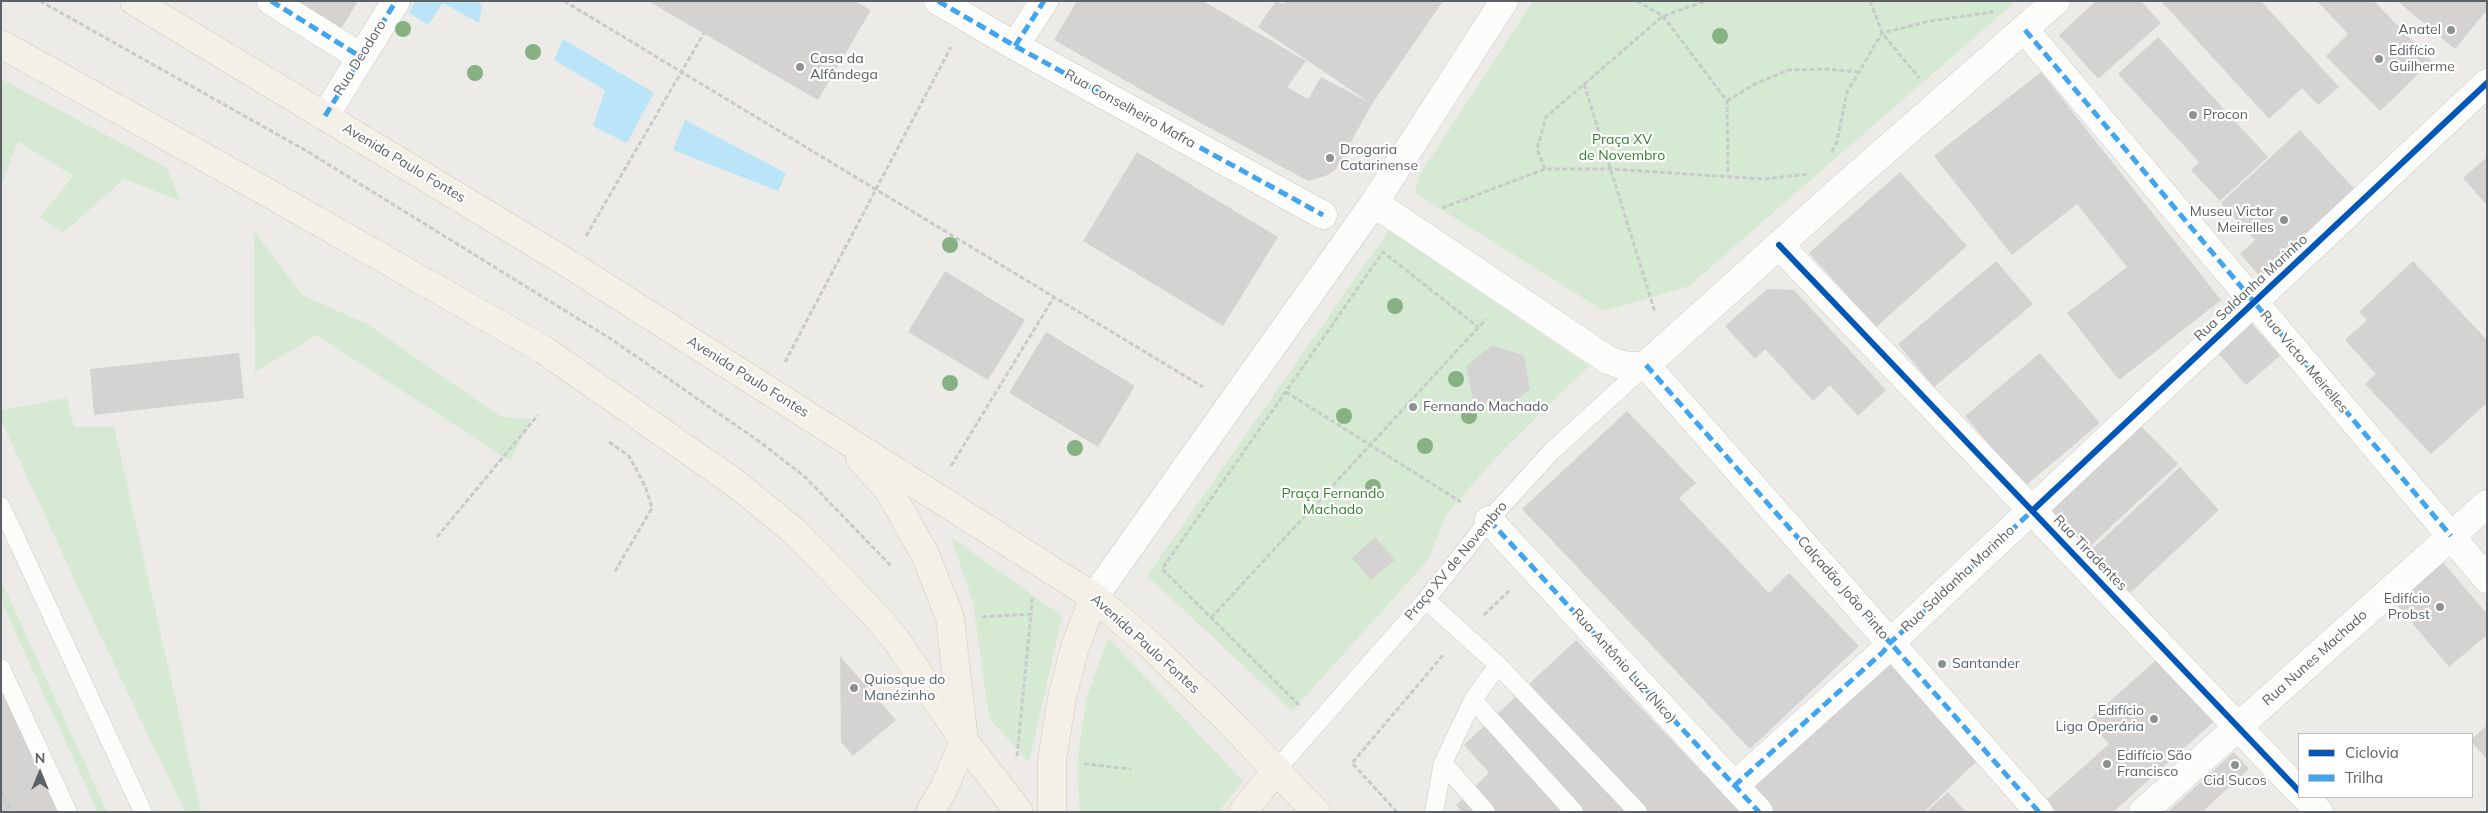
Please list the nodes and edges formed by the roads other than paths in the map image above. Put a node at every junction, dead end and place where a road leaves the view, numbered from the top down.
1 (134, 1) edge
2 (270, 1) edge
3 (396, 1) edge
4 (938, 1) edge
5 (1044, 1) edge
6 (1504, 1) edge
7 (2056, 1) edge
8 (2025, 30) junction
9 (1, 44) edge
10 (1015, 46) junction
11 (361, 57) junction
12 (2487, 83) edge
13 (325, 116) junction
14 (1374, 203) junction
15 (1323, 215) dead end
16 (1779, 245) junction
17 (2255, 303) junction
18 (1656, 356) junction
19 (842, 436) junction
20 (2487, 504) edge
21 (1, 506) edge
22 (2032, 511) junction
23 (1489, 520) junction
24 (2451, 536) junction
25 (2487, 579) edge
26 (1094, 597) junction
27 (1426, 600) junction
28 (1890, 642) junction
29 (1498, 665) junction
30 (1, 668) edge
31 (1473, 700) junction
32 (2238, 727) junction
33 (964, 741) junction
34 (1443, 764) junction
35 (1277, 769) junction
36 (1734, 786) junction
37 (2298, 790) edge
38 (2305, 798) edge
39 (68, 812) edge
40 (143, 812) edge
41 (930, 812) edge
42 (1020, 812) edge
43 (1052, 812) edge
44 (1243, 812) edge
45 (1316, 812) edge
46 (1434, 812) edge
47 (1486, 812) edge
48 (1574, 812) edge
49 (1638, 812) edge
50 (1759, 812) edge
51 (2039, 812) edge
52 (2143, 812) edge
53 (2319, 812) edge

1 - 13 main road, Avenida Paulo Fontes
2 - 11 street
3 - 11 street, Rua Deodoro
4 - 10 street, Rua Conselheiro Mafra
5 - 10 street
6 - 14 street
7 - 8 street, Praça XV de Novembro
8 - 16 street, Praça XV de Novembro
8 - 17 street, Rua Victor Meirelles
9 - 33 main road
10 - 15 street, Rua Conselheiro Mafra
11 - 13 street, Rua Deodoro
12 - 17 street, Rua Saldanha Marinho
13 - 19 main road, Avenida Paulo Fontes
14 - 18 street
14 - 26 street
16 - 18 street, Praça XV de Novembro
16 - 22 street, Rua Tiradentes
17 - 22 street, Rua Saldanha Marinho
17 - 24 street, Rua Victor Meirelles
18 - 23 lane, Praça XV de Novembro
18 - 28 street, Calçadão João Pinto
19 - 26 main road, Avenida Paulo Fontes
19 - 33 main road
20 - 24 street, Rua Nunes Machado
21 - 40 lane
22 - 28 street, Rua Saldanha Marinho
22 - 32 street, Rua Tiradentes
23 - 27 lane, Praça XV de Novembro
23 - 36 street, Rua Antônio Luz (Nico)
24 - 25 street, Rua Victor Meirelles
24 - 32 street, Rua Nunes Machado
26 - 35 main road, Avenida Paulo Fontes
26 - 43 main road
27 - 29 lane
27 - 35 lane, Praça XV de Novembro
28 - 36 street, Rua Saldanha Marinho
28 - 51 street, Calçadão João Pinto
29 - 31 lane
29 - 49 lane
30 - 39 lane
31 - 34 lane
31 - 48 lane
32 - 37 street, Rua Tiradentes
32 - 52 street, Rua Nunes Machado
33 - 41 main road
33 - 42 main road
34 - 46 lane
34 - 47 lane
35 - 44 main road
35 - 45 main road, Avenida Paulo Fontes
36 - 50 street, Rua Antônio Luz (Nico)
38 - 53 street

